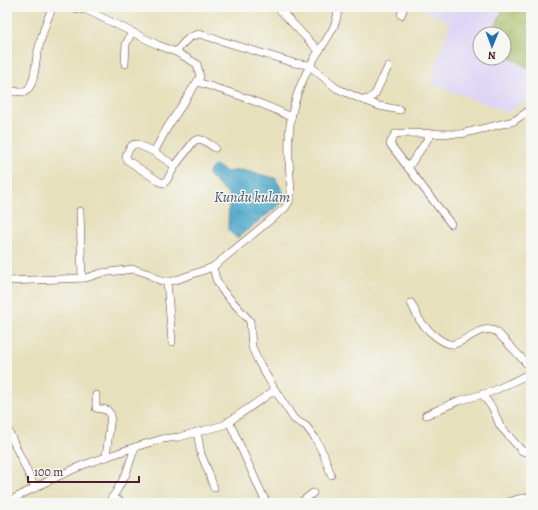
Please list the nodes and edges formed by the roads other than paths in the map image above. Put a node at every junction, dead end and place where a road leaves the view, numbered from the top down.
1 (8, 7) edge
2 (53, 7) edge
3 (72, 7) edge
4 (277, 7) edge
5 (338, 7) edge
6 (404, 7) edge
7 (88, 8) edge
8 (7, 10) edge
9 (401, 15) dead end
10 (132, 32) junction
11 (319, 51) junction
12 (176, 52) junction
13 (125, 64) dead end
14 (310, 64) junction
15 (388, 67) dead end
16 (197, 82) junction
17 (7, 91) edge
18 (363, 100) junction
19 (531, 109) edge
20 (400, 110) dead end
21 (291, 117) junction
22 (432, 133) junction
23 (215, 148) dead end
24 (154, 152) junction
25 (175, 166) junction
26 (408, 168) junction
27 (80, 211) dead end
28 (451, 224) dead end
29 (214, 267) junction
30 (82, 278) junction
31 (7, 281) edge
32 (167, 281) junction
33 (411, 302) dead end
34 (172, 342) dead end
35 (531, 368) edge
36 (531, 373) edge
37 (275, 390) junction
38 (482, 394) junction
39 (96, 395) dead end
40 (426, 415) dead end
41 (229, 422) junction
42 (7, 428) edge
43 (197, 432) junction
44 (135, 447) junction
45 (531, 453) edge
46 (106, 457) junction
47 (331, 474) dead end
48 (35, 488) junction
49 (214, 488) dead end
50 (313, 493) dead end
51 (531, 497) edge
52 (110, 500) edge
53 (7, 502) edge
54 (123, 503) edge
55 (267, 503) edge
56 (300, 503) edge
57 (506, 503) edge

1 - 8 street
2 - 17 street
3 - 7 street
4 - 11 street
5 - 11 street
6 - 9 street
7 - 10 street
10 - 12 street
10 - 13 street
11 - 14 street
12 - 14 street
12 - 16 street
14 - 18 street
14 - 21 street
15 - 18 street
16 - 21 street
16 - 24 street
18 - 20 street
19 - 22 street
21 - 29 street
22 - 26 street
22 - 26 street
23 - 25 street
24 - 25 street
24 - 25 street
26 - 28 street
27 - 30 street
29 - 32 street
29 - 37 street
30 - 31 street
30 - 32 street
32 - 34 street
33 - 35 street
36 - 38 street
37 - 41 street
37 - 47 street
38 - 40 street
38 - 45 street
39 - 46 street
41 - 43 street
41 - 55 street
42 - 48 street
43 - 44 street
43 - 49 street
44 - 46 street
44 - 52 street
46 - 48 street
48 - 53 street
50 - 56 street
51 - 57 street
52 - 54 street

